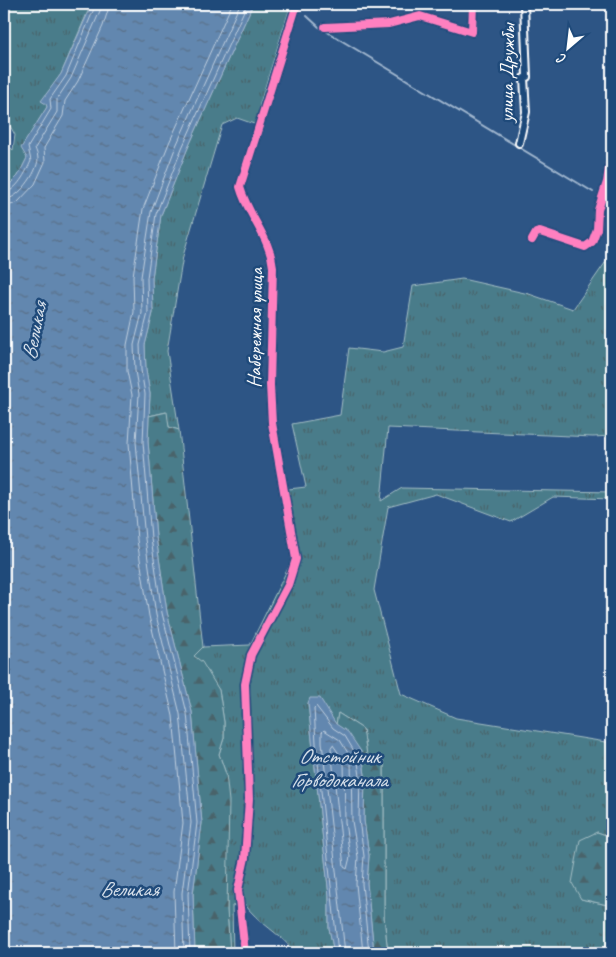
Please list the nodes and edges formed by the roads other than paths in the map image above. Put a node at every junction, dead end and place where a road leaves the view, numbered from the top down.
1 (297, 4) edge
2 (473, 4) edge
3 (524, 4) edge
4 (325, 27) dead end
5 (519, 143) dead end
6 (612, 148) edge
7 (532, 240) dead end
8 (245, 953) edge

1 - 8 street, Набережная улица
2 - 4 street
3 - 5 street, улица Дружбы
6 - 7 street

